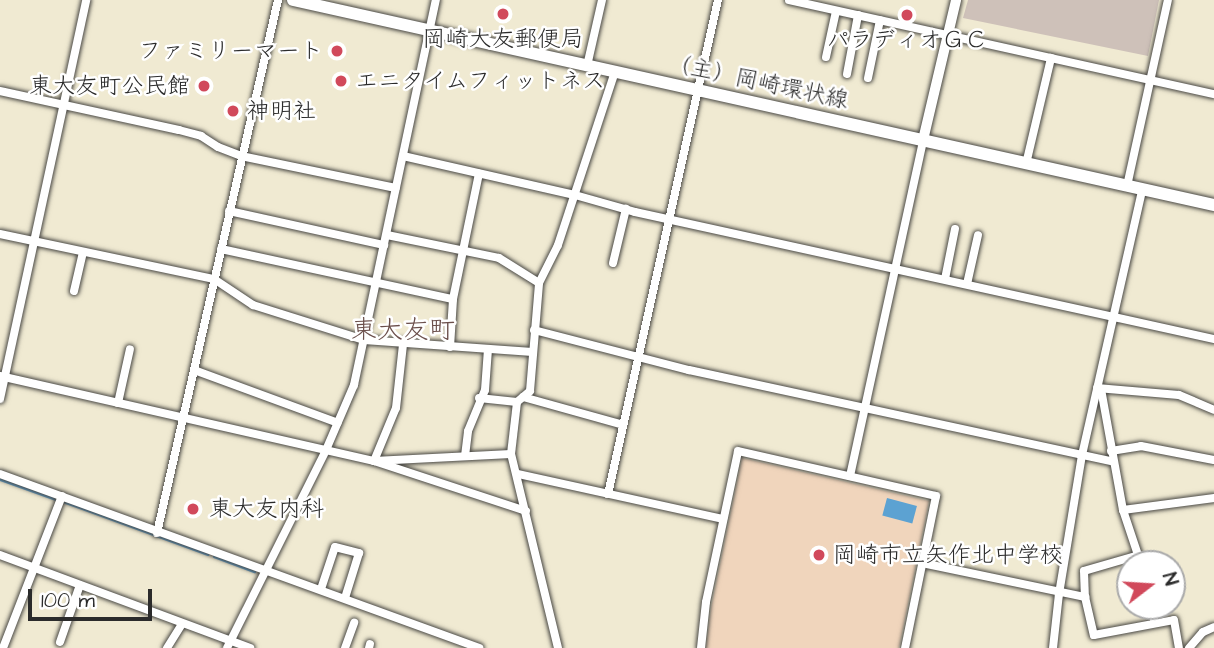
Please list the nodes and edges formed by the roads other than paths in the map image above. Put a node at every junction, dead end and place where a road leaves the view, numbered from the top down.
1 (86, 0) edge
2 (278, 0) edge
3 (293, 0) edge
4 (436, 0) edge
5 (602, 0) edge
6 (718, 0) edge
7 (789, 0) edge
8 (956, 0) edge
9 (1168, 0) edge
10 (836, 12) junction
11 (858, 16) junction
12 (880, 20) junction
13 (429, 29) junction
14 (948, 36) junction
15 (827, 57) dead end
16 (1051, 58) junction
17 (587, 66) junction
18 (615, 72) junction
19 (847, 74) dead end
20 (868, 78) dead end
21 (1150, 79) junction
22 (698, 90) junction
23 (0, 91) edge
24 (1214, 94) edge
25 (62, 104) junction
26 (923, 140) junction
27 (241, 156) junction
28 (403, 156) junction
29 (1027, 164) junction
30 (480, 174) junction
31 (1127, 186) junction
32 (396, 188) junction
33 (1142, 190) junction
34 (575, 195) junction
35 (1214, 205) edge
36 (626, 209) junction
37 (229, 211) junction
38 (671, 219) junction
39 (955, 229) dead end
40 (0, 234) edge
41 (387, 234) junction
42 (978, 235) dead end
43 (32, 241) junction
44 (384, 245) junction
45 (220, 248) junction
46 (464, 251) junction
47 (83, 252) junction
48 (613, 263) dead end
49 (894, 268) junction
50 (214, 279) junction
51 (945, 279) junction
52 (377, 281) junction
53 (539, 283) junction
54 (967, 284) junction
55 (74, 291) dead end
56 (453, 299) junction
57 (1113, 317) junction
58 (534, 330) junction
59 (1214, 339) edge
60 (364, 340) junction
61 (403, 345) junction
62 (450, 347) junction
63 (130, 349) dead end
64 (488, 349) junction
65 (533, 352) junction
66 (638, 357) junction
67 (194, 370) junction
68 (2, 376) edge
69 (1099, 389) junction
70 (0, 398) edge
71 (479, 398) junction
72 (520, 400) junction
73 (118, 403) junction
74 (864, 405) junction
75 (1214, 410) edge
76 (183, 418) junction
77 (338, 422) junction
78 (624, 425) junction
79 (326, 450) junction
80 (1111, 450) junction
81 (511, 454) junction
82 (1082, 455) junction
83 (465, 456) junction
84 (1214, 460) edge
85 (374, 461) junction
86 (1113, 461) junction
87 (0, 474) edge
88 (518, 474) junction
89 (850, 476) junction
90 (608, 494) junction
91 (62, 496) junction
92 (1214, 498) edge
93 (1124, 510) junction
94 (526, 511) junction
95 (723, 519) junction
96 (157, 533) junction
97 (1137, 550) edge
98 (0, 555) edge
99 (922, 563) junction
100 (1116, 564) edge
101 (36, 567) junction
102 (267, 569) junction
103 (80, 585) junction
104 (321, 589) junction
105 (1059, 594) junction
106 (1085, 597) junction
107 (345, 598) junction
108 (1154, 620) edge
109 (354, 623) dead end
110 (1155, 623) junction
111 (182, 624) junction
112 (1214, 627) edge
113 (60, 642) dead end
114 (229, 645) edge
115 (3, 648) edge
116 (167, 648) edge
117 (250, 648) edge
118 (345, 648) edge
119 (479, 648) edge
120 (558, 648) edge
121 (701, 648) edge
122 (905, 648) edge
123 (1053, 648) edge
124 (1179, 648) edge
125 (1189, 648) edge

1 - 25 street
2 - 27 street
3 - 13 main road, （主）岡崎環状線
4 - 13 street
5 - 17 street
6 - 22 street
7 - 10 street
8 - 14 street
9 - 21 street
10 - 11 street
10 - 15 street
11 - 12 street
11 - 19 street
12 - 14 street
12 - 20 street
13 - 17 main road, （主）岡崎環状線
13 - 28 street
14 - 16 street
14 - 26 street
16 - 21 street
16 - 29 street
17 - 18 main road, （主）岡崎環状線
18 - 22 main road, （主）岡崎環状線
18 - 34 street
21 - 24 street
21 - 31 street
22 - 26 main road, （主）岡崎環状線
22 - 38 street
23 - 25 street
25 - 27 street
25 - 43 street
26 - 29 main road, （主）岡崎環状線
26 - 49 street
27 - 32 street
27 - 37 street
28 - 30 street
28 - 32 street
29 - 31 main road, （主）岡崎環状線
30 - 34 street
30 - 46 street
31 - 33 main road, （主）岡崎環状線
32 - 41 street
33 - 35 main road, （主）岡崎環状線
33 - 57 street
34 - 36 street
34 - 53 street
36 - 38 street
36 - 48 street
37 - 44 street
37 - 45 street
38 - 49 street
38 - 66 street
39 - 51 street
40 - 43 street
41 - 44 street
41 - 46 street
42 - 54 street
43 - 47 street
43 - 68 street
44 - 52 street
45 - 50 street
45 - 52 street
46 - 53 street
46 - 56 street
47 - 50 street
47 - 55 street
49 - 51 street
49 - 74 street
50 - 60 street
50 - 67 street
51 - 54 street
52 - 56 street
52 - 60 street
53 - 58 street
54 - 57 street
56 - 62 street
57 - 59 street
57 - 69 street
58 - 65 street
58 - 66 street
60 - 61 street
60 - 77 street
61 - 62 street
61 - 85 street
62 - 64 street
63 - 73 street
64 - 65 street
64 - 71 street
65 - 72 street
66 - 74 street
66 - 78 street
67 - 76 street
67 - 77 street
68 - 70 street
68 - 73 street
69 - 75 street
69 - 80 street
69 - 82 street
71 - 72 street
71 - 83 street
72 - 78 street
72 - 81 street
73 - 76 street
74 - 82 street
74 - 89 street
76 - 79 street
76 - 96 street
77 - 79 street
78 - 90 street
79 - 85 street
79 - 102 street
80 - 84 street
80 - 86 street
81 - 83 street
81 - 88 street
82 - 86 street
82 - 105 street
83 - 85 street
85 - 94 street
86 - 93 street
87 - 91 street
88 - 90 street
88 - 94 street
89 - 95 street
89 - 99 street
90 - 95 street
91 - 96 street
91 - 101 street
92 - 93 street
93 - 97 street
94 - 120 street
95 - 121 street
96 - 102 street
98 - 101 street
99 - 105 street
99 - 122 street
100 - 106 street
101 - 103 street
101 - 115 street
102 - 104 street
102 - 114 street
103 - 111 street
103 - 113 street
104 - 107 street
104 - 107 street
105 - 106 street
105 - 123 street
106 - 110 street
107 - 119 street
108 - 110 street
109 - 118 street
110 - 124 street
111 - 114 street
111 - 116 street
112 - 125 street
114 - 117 street

